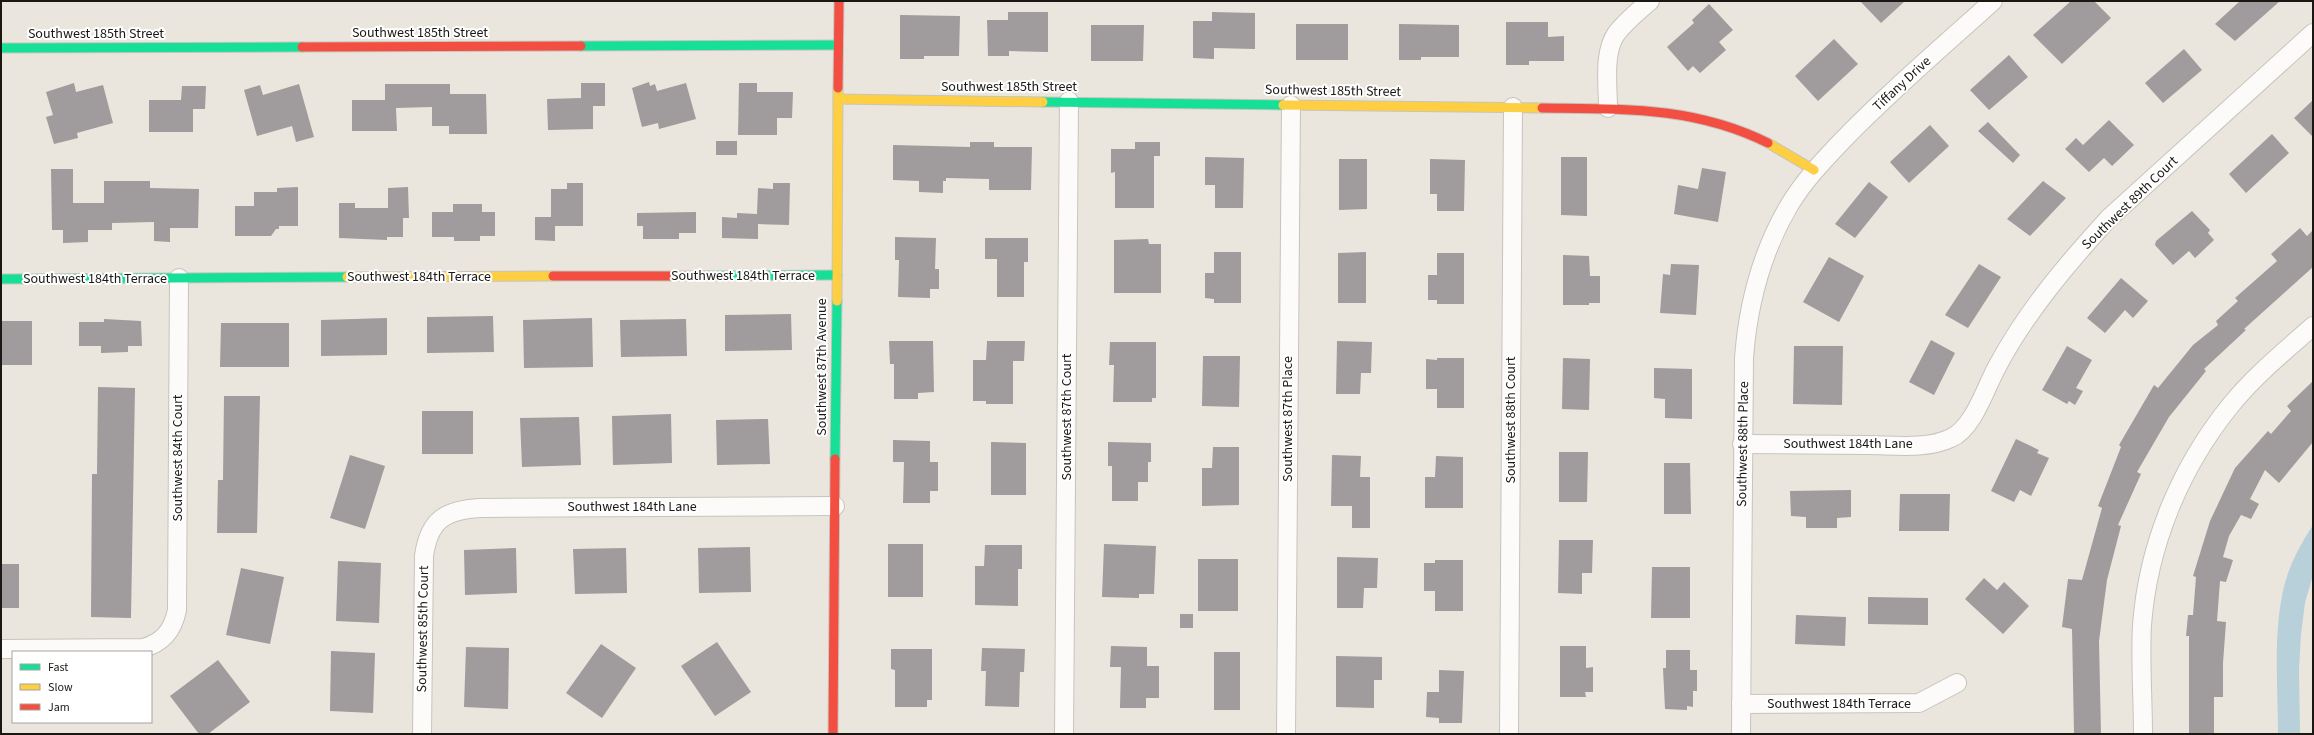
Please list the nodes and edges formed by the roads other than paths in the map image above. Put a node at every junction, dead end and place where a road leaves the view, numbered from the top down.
1 (839, 1) edge
2 (1650, 1) edge
3 (1993, 1) edge
4 (2313, 33) edge
5 (838, 45) junction
6 (1, 48) edge
7 (838, 99) junction
8 (1069, 101) junction
9 (1291, 104) junction
10 (1513, 107) junction
11 (1608, 108) junction
12 (1814, 170) junction
13 (837, 275) junction
14 (179, 278) junction
15 (1, 279) edge
16 (2313, 326) edge
17 (1952, 438) joint
18 (1742, 444) junction
19 (835, 506) junction
20 (433, 526) joint
21 (1, 649) edge
22 (1957, 683) dead end
23 (1741, 704) junction
24 (422, 734) edge
25 (833, 734) edge
26 (1064, 734) edge
27 (1286, 734) edge
28 (1509, 734) edge
29 (1741, 734) edge
30 (2143, 734) edge

1 - 5 street, Southwest 87th Avenue
2 - 11 street
3 - 12 street, Tiffany Drive
4 - 17 street, Southwest 89th Court
5 - 6 street, Southwest 185th Street
5 - 7 street, Southwest 87th Avenue
7 - 8 street, Southwest 185th Street
7 - 13 street, Southwest 87th Avenue
8 - 9 street, Southwest 185th Street
8 - 26 street, Southwest 87th Court
9 - 10 street, Southwest 185th Street
9 - 27 street, Southwest 87th Place
10 - 11 street, Southwest 185th Street
10 - 28 street, Southwest 88th Court
11 - 12 street, Southwest 185th Street
12 - 18 street, Southwest 88th Place
13 - 14 street, Southwest 184th Terrace
13 - 19 street, Southwest 87th Avenue
14 - 15 street, Southwest 184th Terrace
14 - 21 street, Southwest 84th Court
16 - 30 street
17 - 18 street, Southwest 184th Lane
18 - 23 street, Southwest 88th Place
19 - 20 street, Southwest 184th Lane
19 - 25 street, Southwest 87th Avenue
20 - 24 street, Southwest 85th Court
22 - 23 street, Southwest 184th Terrace
23 - 29 street, Southwest 88th Place

